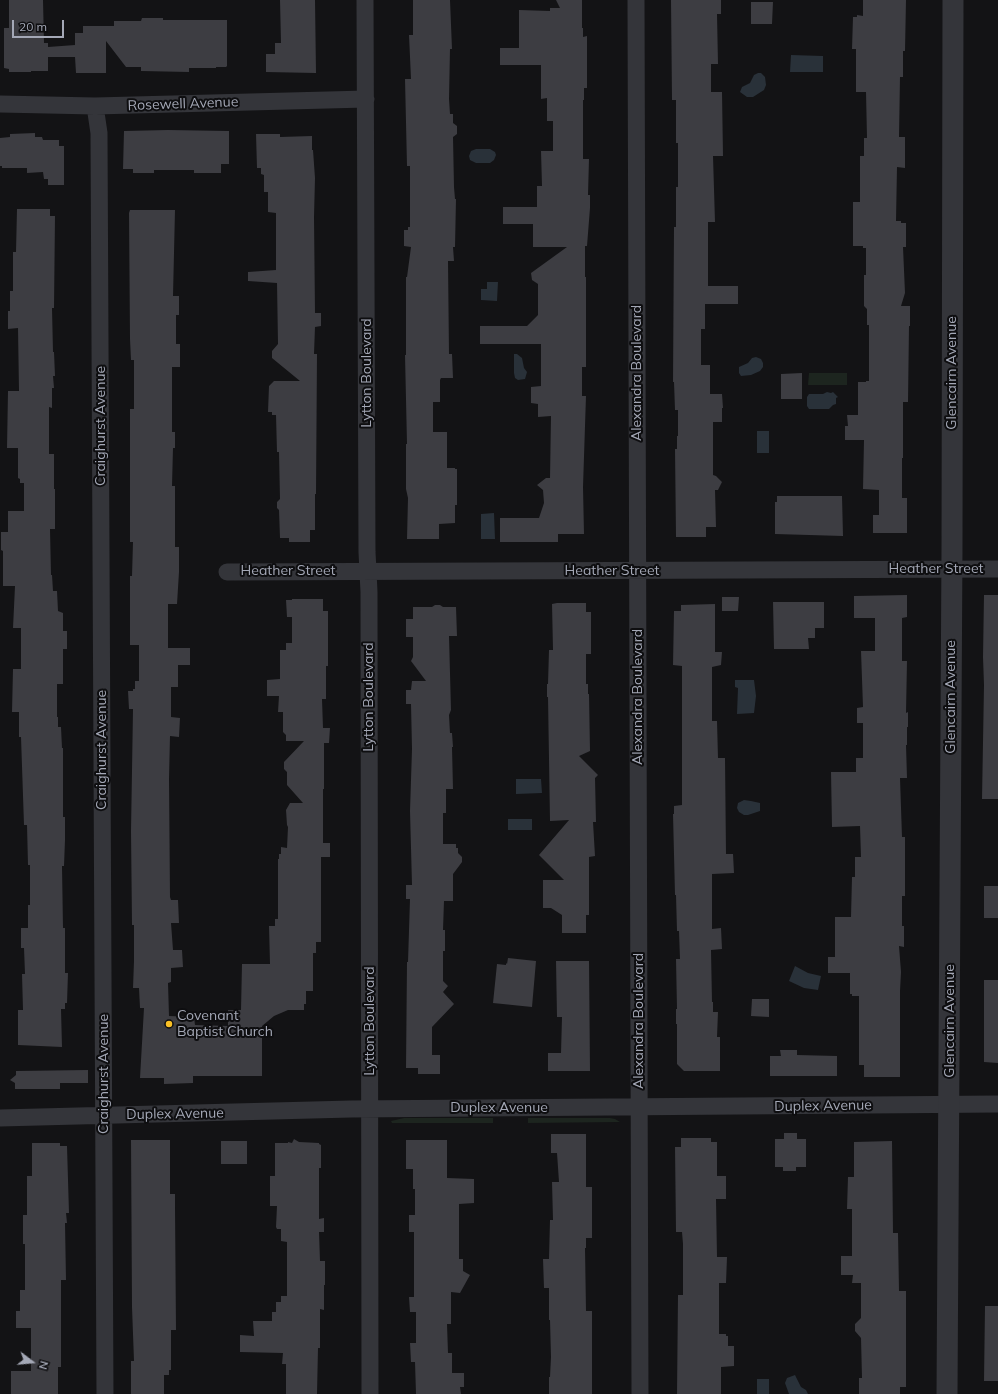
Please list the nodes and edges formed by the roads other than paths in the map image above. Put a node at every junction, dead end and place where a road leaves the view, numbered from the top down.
1 (365, 0) edge
2 (636, 0) edge
3 (953, 0) edge
4 (366, 99) junction
5 (0, 104) edge
6 (95, 106) junction
7 (952, 569) junction
8 (998, 569) edge
9 (368, 571) junction
10 (637, 571) junction
11 (227, 572) dead end
12 (949, 1104) junction
13 (998, 1104) edge
14 (640, 1107) junction
15 (370, 1109) junction
16 (104, 1116) junction
17 (0, 1118) edge
18 (105, 1394) edge
19 (370, 1394) edge
20 (640, 1394) edge
21 (947, 1394) edge

1 - 4 street, Lytton Boulevard
2 - 10 street, Alexandra Boulevard
3 - 7 street, Glencairn Avenue
4 - 6 street, Rosewell Avenue
4 - 9 street, Lytton Boulevard
5 - 6 street, Rosewell Avenue
6 - 16 street, Craighurst Avenue
7 - 8 street, Heather Street
7 - 10 street, Heather Street
7 - 12 street, Glencairn Avenue
9 - 10 street, Heather Street
9 - 11 street, Heather Street
9 - 15 street, Lytton Boulevard
10 - 14 street, Alexandra Boulevard
12 - 13 street, Duplex Avenue
12 - 14 street, Duplex Avenue
12 - 21 street, Glencairn Avenue
14 - 15 street, Duplex Avenue
14 - 20 street, Alexandra Boulevard
15 - 16 street, Duplex Avenue
15 - 19 street, Lytton Boulevard
16 - 17 street, Duplex Avenue
16 - 18 street, Craighurst Avenue

